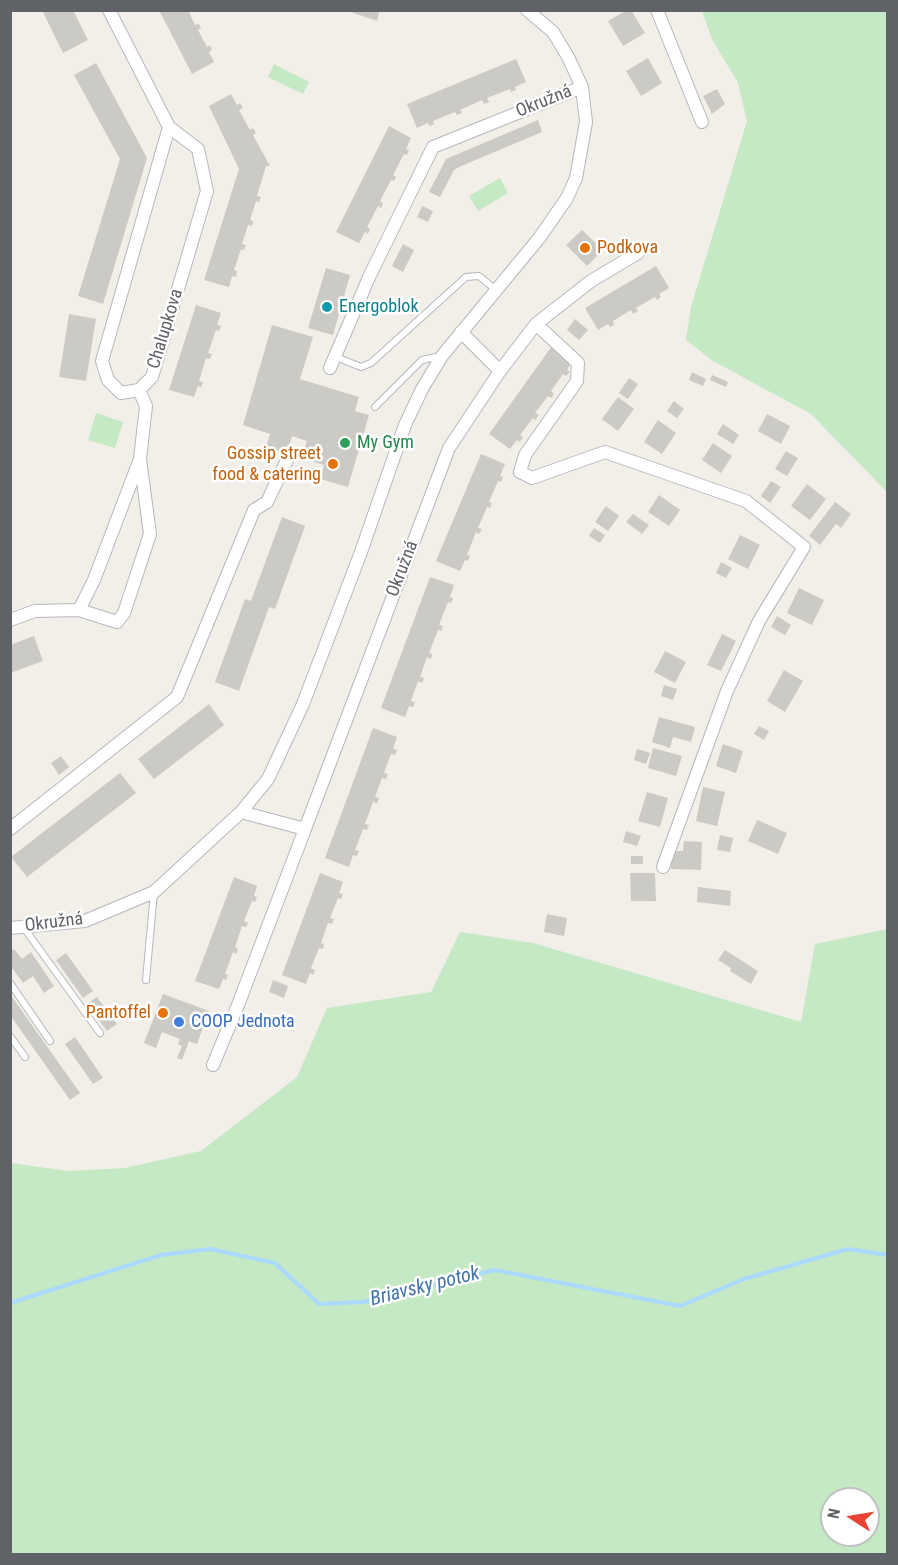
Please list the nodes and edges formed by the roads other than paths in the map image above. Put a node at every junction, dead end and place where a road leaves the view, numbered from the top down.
1 (109, 10) edge
2 (527, 10) edge
3 (657, 10) edge
4 (582, 87) junction
5 (702, 122) dead end
6 (169, 127) junction
7 (638, 253) dead end
8 (496, 290) junction
9 (536, 324) junction
10 (461, 332) junction
11 (442, 356) junction
12 (333, 362) joint
13 (501, 371) junction
14 (139, 390) junction
15 (375, 408) dead end
16 (288, 458) dead end
17 (140, 459) junction
18 (79, 610) junction
19 (10, 620) edge
20 (241, 812) junction
21 (10, 829) edge
22 (305, 829) junction
23 (663, 867) dead end
24 (154, 892) junction
25 (17, 928) edge
26 (146, 980) dead end
27 (10, 983) edge
28 (100, 1033) dead end
29 (10, 1036) edge
30 (50, 1041) dead end
31 (25, 1057) dead end
32 (213, 1065) dead end

1 - 6 street, Chalupkova
2 - 4 street, Okružná
3 - 5 street
4 - 8 street, Okružná
4 - 12 street, Okružná
6 - 14 street, Chalupkova
6 - 14 street, Chalupkova
7 - 9 street, Okružná
8 - 10 street, Okružná
8 - 12 lane
9 - 13 street, Okružná
9 - 23 street
10 - 11 street, Okružná
10 - 13 street
11 - 15 lane
11 - 20 street, Okružná
13 - 22 street, Okružná
14 - 17 street
16 - 21 street
17 - 18 street
17 - 18 street
18 - 19 street
20 - 22 street
20 - 24 street, Okružná
22 - 32 street, Okružná
24 - 25 street, Okružná
24 - 26 lane
25 - 28 lane
27 - 30 lane
29 - 31 lane

